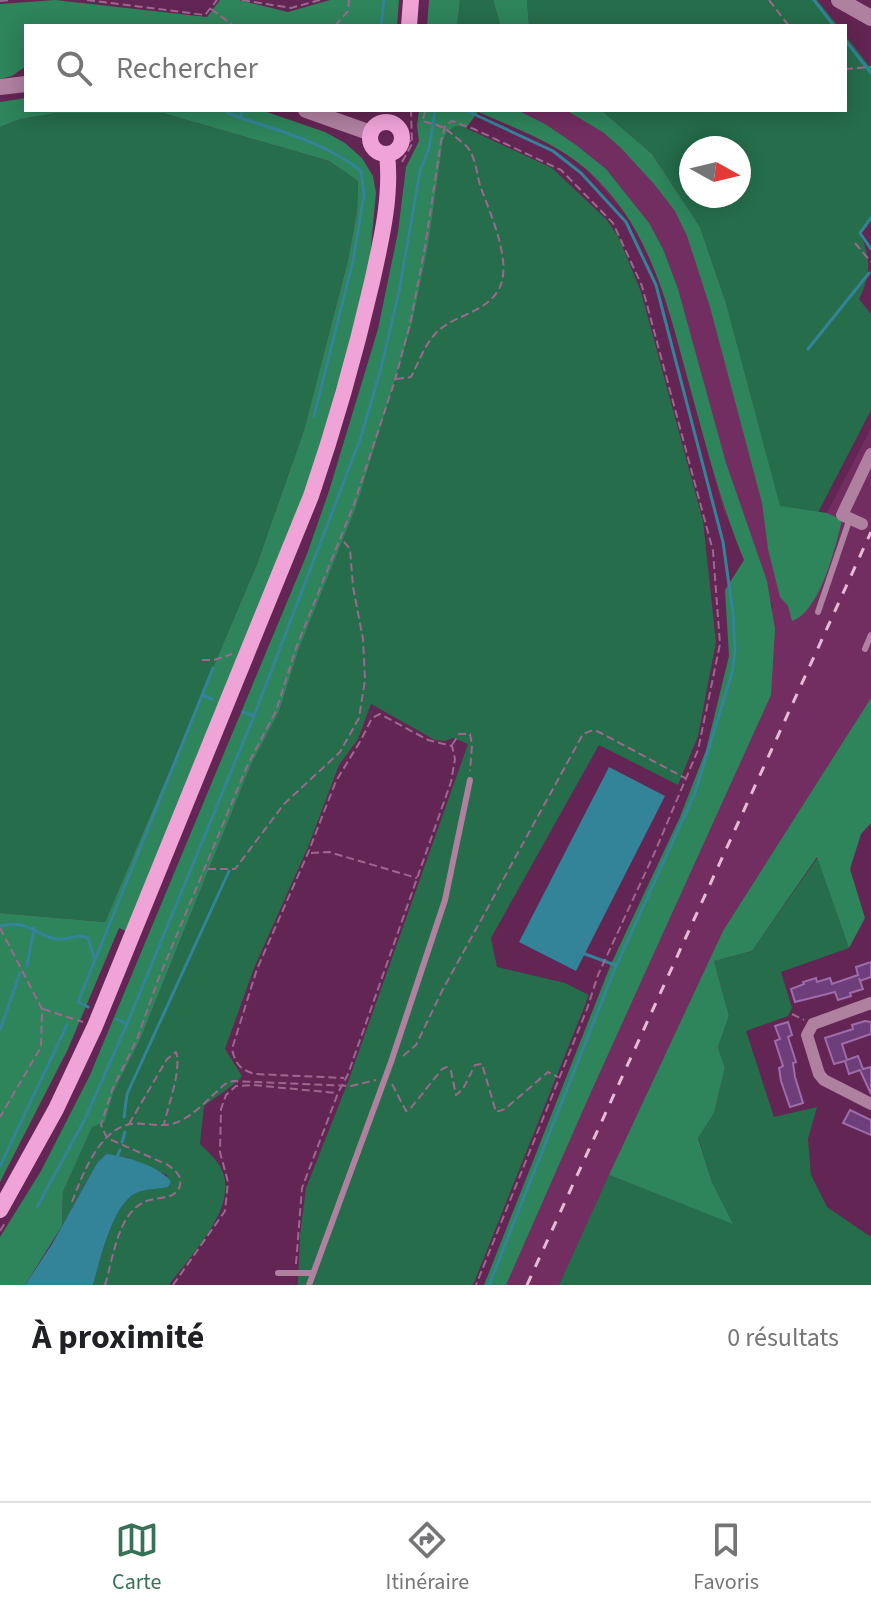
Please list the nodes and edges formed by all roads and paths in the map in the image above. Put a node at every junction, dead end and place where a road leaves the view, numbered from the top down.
1 (12, 0) edge
2 (87, 0) edge
3 (217, 0) edge
4 (242, 0) edge
5 (280, 0) edge
6 (320, 0) edge
7 (349, 0) edge
8 (411, 0) edge
9 (769, 0) edge
10 (839, 0) edge
11 (0, 1) edge
12 (280, 6) junction
13 (211, 9) junction
14 (871, 18) edge
15 (231, 24) edge
16 (337, 24) edge
17 (409, 24) edge
18 (787, 24) edge
19 (871, 67) edge
20 (847, 69) edge
21 (24, 84) edge
22 (0, 87) edge
23 (312, 112) edge
24 (424, 112) edge
25 (396, 116) edge
26 (445, 126) junction
27 (371, 133) junction
28 (387, 154) junction
29 (855, 243) dead end
30 (871, 262) edge
31 (395, 380) junction
32 (871, 454) edge
33 (850, 518) junction
34 (862, 524) dead end
35 (341, 537) junction
36 (818, 612) dead end
37 (871, 635) edge
38 (251, 647) junction
39 (865, 649) dead end
40 (202, 660) dead end
41 (452, 746) junction
42 (686, 778) junction
43 (470, 780) joint
44 (308, 853) junction
45 (207, 869) junction
46 (418, 878) junction
47 (1, 930) edge
48 (871, 1003) edge
49 (42, 1009) junction
50 (95, 1026) junction
51 (391, 1062) junction
52 (386, 1076) junction
53 (559, 1077) junction
54 (344, 1078) junction
55 (341, 1085) junction
56 (338, 1093) junction
57 (871, 1104) edge
58 (0, 1117) edge
59 (129, 1124) junction
60 (164, 1125) junction
61 (107, 1138) junction
62 (72, 1202) dead end
63 (0, 1210) edge
64 (278, 1273) dead end
65 (295, 1273) junction
66 (313, 1273) junction
67 (105, 1285) edge
68 (173, 1285) edge
69 (309, 1285) edge
70 (476, 1285) edge

1 - 11 path
2 - 13 path
3 - 13 path
4 - 12 path
5 - 12 path
6 - 12 path
7 - 16 path
8 - 17 main road
9 - 18 path
10 - 14 street
13 - 15 path
19 - 20 path
21 - 22 street
23 - 27 street
24 - 26 path
25 - 27 main road
25 - 28 main road
26 - 31 path
26 - 31 path
26 - 42 path
27 - 28 main road
28 - 38 main road
29 - 30 path
31 - 35 path
32 - 33 street
33 - 34 street
33 - 36 lane
35 - 45 path
35 - 45 path
37 - 39 lane
38 - 40 path
38 - 50 main road
41 - 43 path
41 - 44 path
41 - 46 path
42 - 51 path
42 - 53 path
43 - 51 lane
44 - 46 path
44 - 54 path
45 - 61 path
46 - 54 path
47 - 49 path
48 - 57 street
49 - 50 path
49 - 58 path
50 - 63 main road
51 - 52 lane
52 - 53 path
52 - 55 path
52 - 66 lane
53 - 70 path
54 - 55 path
55 - 56 path
55 - 60 path
56 - 65 path
56 - 68 path
59 - 60 path
59 - 60 path
59 - 61 path
61 - 62 path
61 - 67 path
64 - 65 lane
65 - 66 lane
66 - 69 lane

